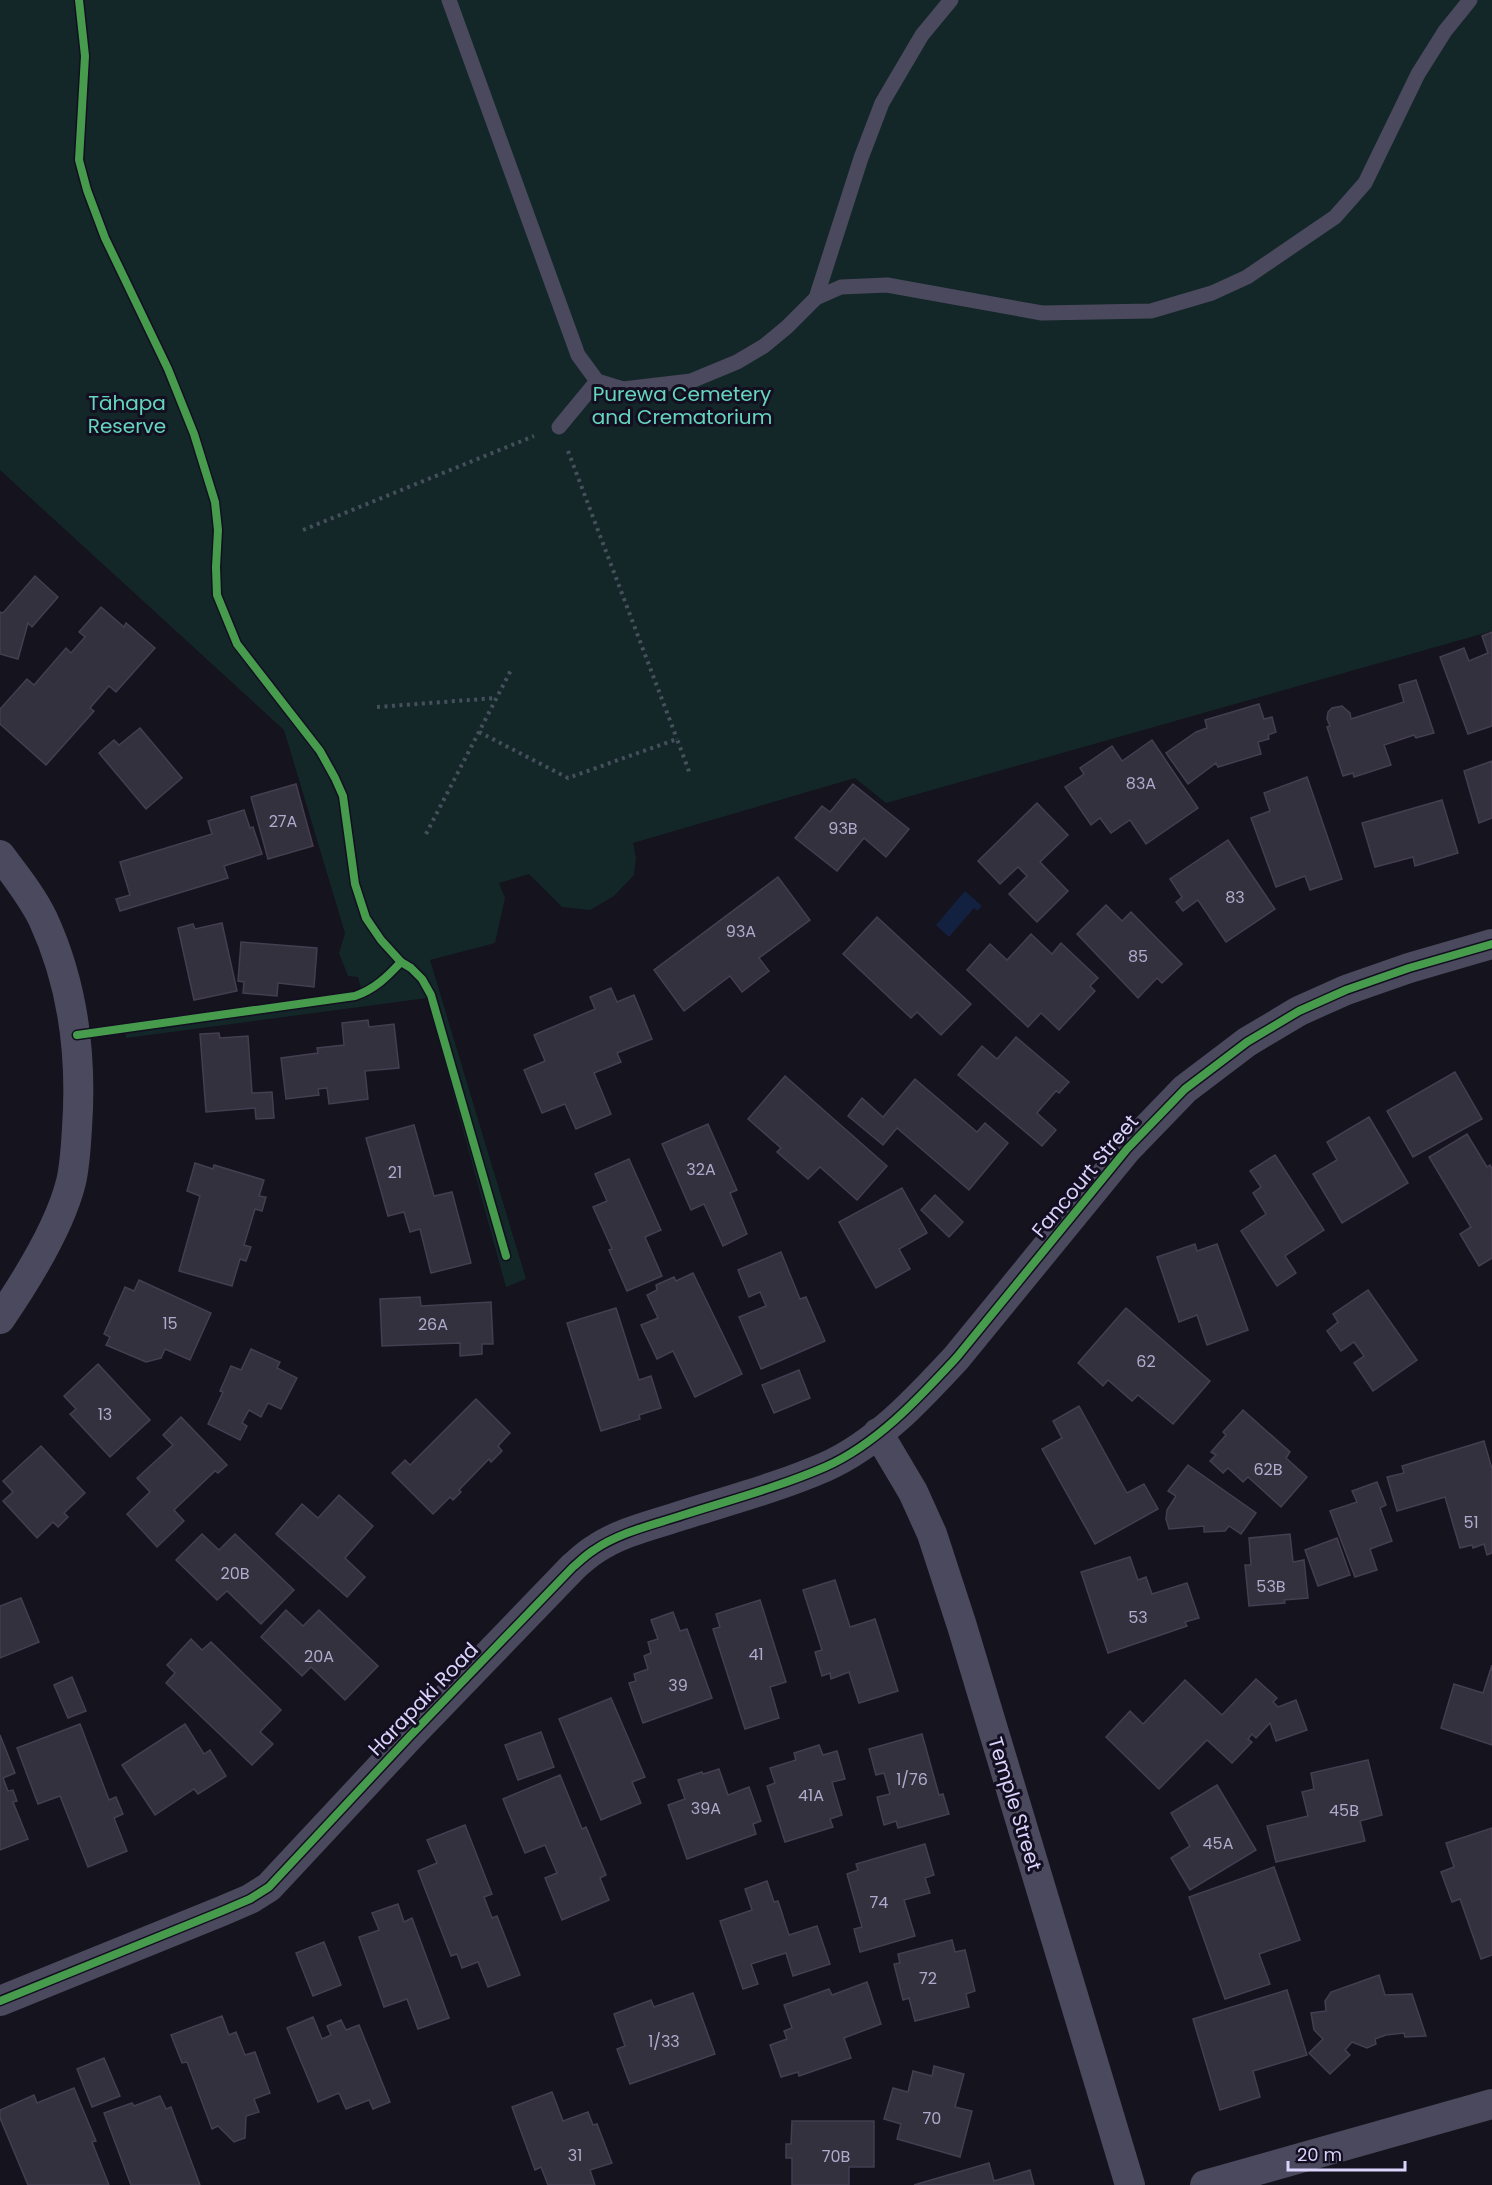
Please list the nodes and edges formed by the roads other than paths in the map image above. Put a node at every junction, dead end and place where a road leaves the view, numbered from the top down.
1 (449, 0) edge
2 (951, 0) edge
3 (1470, 0) edge
4 (816, 298) junction
5 (597, 381) junction
6 (559, 427) road end
7 (0, 855) edge
8 (1492, 944) edge
9 (0, 1318) edge
10 (878, 1433) junction
11 (0, 2001) edge
12 (1492, 2104) edge
13 (1130, 2185) edge
14 (1205, 2185) edge

1 - 5 lane
2 - 4 lane
3 - 4 lane
4 - 5 lane
5 - 6 lane
7 - 9 street
8 - 10 street, Fancourt Street
10 - 11 street, Harapaki Road
10 - 13 street, Temple Street
12 - 14 street

